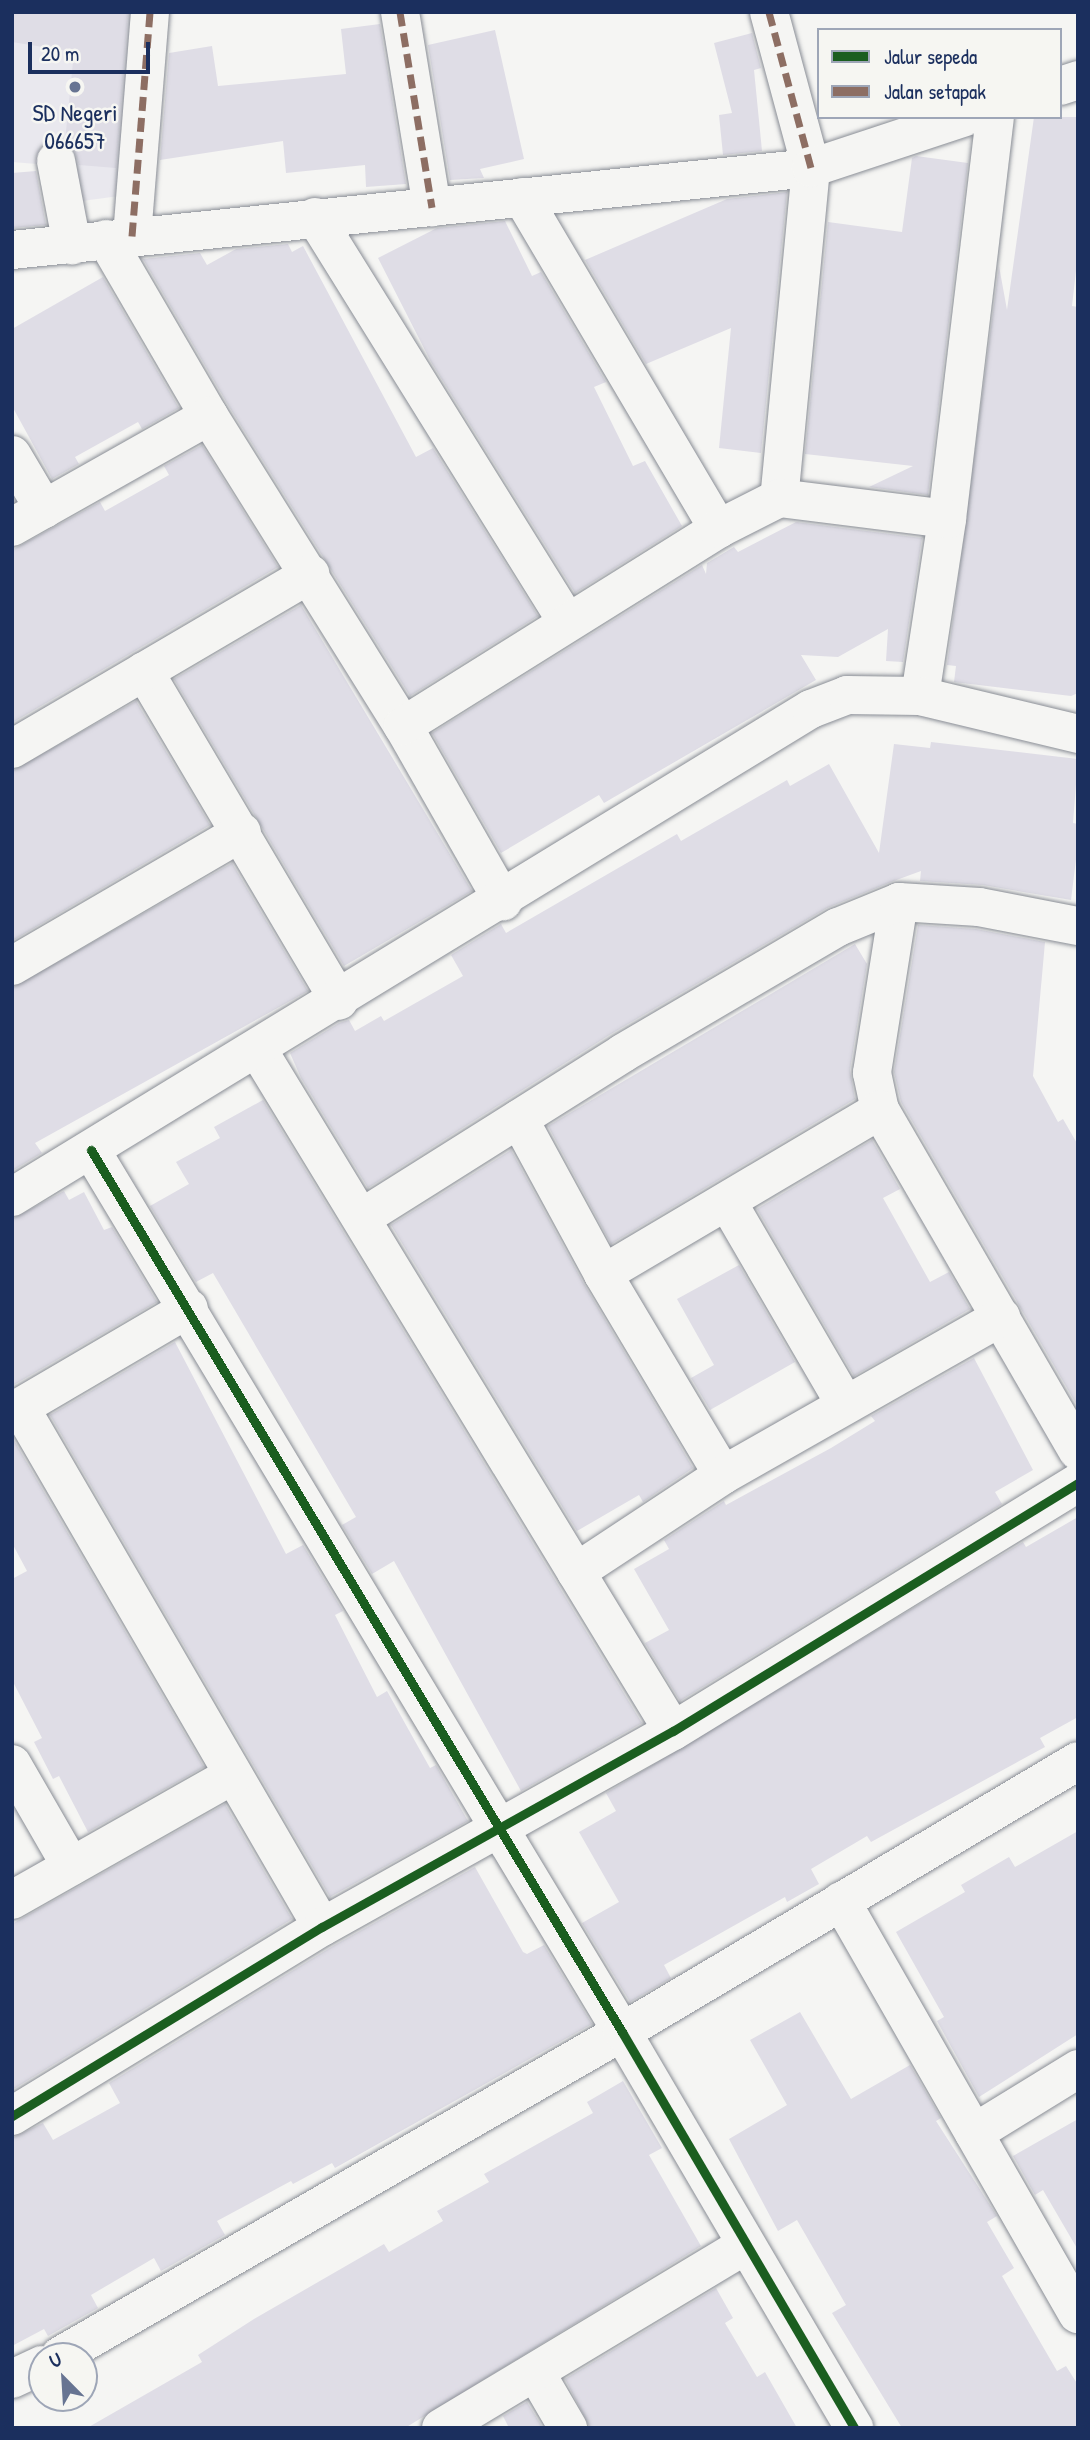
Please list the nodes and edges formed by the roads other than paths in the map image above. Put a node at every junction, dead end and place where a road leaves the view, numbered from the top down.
1 (150, 12) edge
2 (400, 12) edge
3 (769, 12) edge
4 (959, 119) edge
5 (995, 119) edge
6 (56, 161) dead end
7 (811, 167) junction
8 (522, 197) junction
9 (432, 207) junction
10 (315, 217) junction
11 (104, 240) junction
12 (12, 250) edge
13 (209, 416) junction
14 (12, 455) edge
15 (779, 498) junction
16 (28, 518) edge
17 (947, 519) junction
18 (718, 529) junction
19 (310, 574) junction
20 (567, 622) junction
21 (144, 671) junction
22 (920, 696) junction
23 (403, 726) junction
24 (1078, 734) edge
25 (12, 749) edge
26 (242, 832) junction
27 (503, 901) junction
28 (899, 902) junction
29 (1078, 926) edge
30 (12, 966) edge
31 (339, 1001) junction
32 (258, 1050) junction
33 (880, 1110) junction
34 (519, 1119) junction
35 (91, 1150) junction
36 (12, 1197) edge
37 (728, 1203) junction
38 (363, 1217) junction
39 (603, 1274) junction
40 (189, 1308) junction
41 (1001, 1317) junction
42 (845, 1404) junction
43 (16, 1409) edge
44 (1078, 1451) edge
45 (723, 1475) junction
46 (1078, 1483) edge
47 (576, 1572) junction
48 (673, 1731) junction
49 (1078, 1761) edge
50 (12, 1765) edge
51 (233, 1775) junction
52 (500, 1830) junction
53 (71, 1867) junction
54 (12, 1900) edge
55 (841, 1901) junction
56 (322, 1927) junction
57 (622, 2032) junction
58 (1078, 2069) edge
59 (12, 2116) edge
60 (974, 2133) junction
61 (745, 2245) junction
62 (1078, 2314) edge
63 (84, 2342) edge
64 (28, 2372) edge
65 (536, 2373) junction
66 (12, 2379) edge
67 (441, 2428) edge
68 (568, 2428) edge
69 (854, 2428) edge

1 - 11 street
2 - 9 street
3 - 7 street
4 - 7 street
5 - 17 street
6 - 11 street
7 - 8 street
7 - 15 street
8 - 9 street
8 - 18 street
9 - 10 street
10 - 11 street
10 - 20 street
11 - 12 street
11 - 13 street
13 - 16 street
13 - 19 street
14 - 16 street
15 - 17 street
15 - 18 street
17 - 22 street
18 - 20 street
19 - 21 street
19 - 23 street
20 - 23 street
21 - 25 street
21 - 26 street
22 - 24 street
22 - 27 street
23 - 27 street
26 - 30 street
26 - 31 street
27 - 31 street
28 - 29 street
28 - 33 street
28 - 34 street
31 - 32 street
32 - 35 street
32 - 38 street
33 - 37 street
33 - 41 street
34 - 38 street
34 - 39 street
35 - 36 street
35 - 40 street
37 - 39 street
37 - 42 street
38 - 47 street
39 - 45 street
40 - 43 street
40 - 52 street
41 - 42 street
41 - 44 street
42 - 45 street
43 - 51 street
45 - 47 street
46 - 48 street
47 - 48 street
48 - 52 street
49 - 55 street
50 - 53 street
51 - 53 street
51 - 56 street
52 - 56 street
52 - 57 street
53 - 54 street
55 - 57 street
55 - 60 street
56 - 59 street
57 - 61 street
57 - 63 street
58 - 60 street
60 - 62 street
61 - 65 street
61 - 69 street
64 - 66 street
65 - 67 street
65 - 68 street

